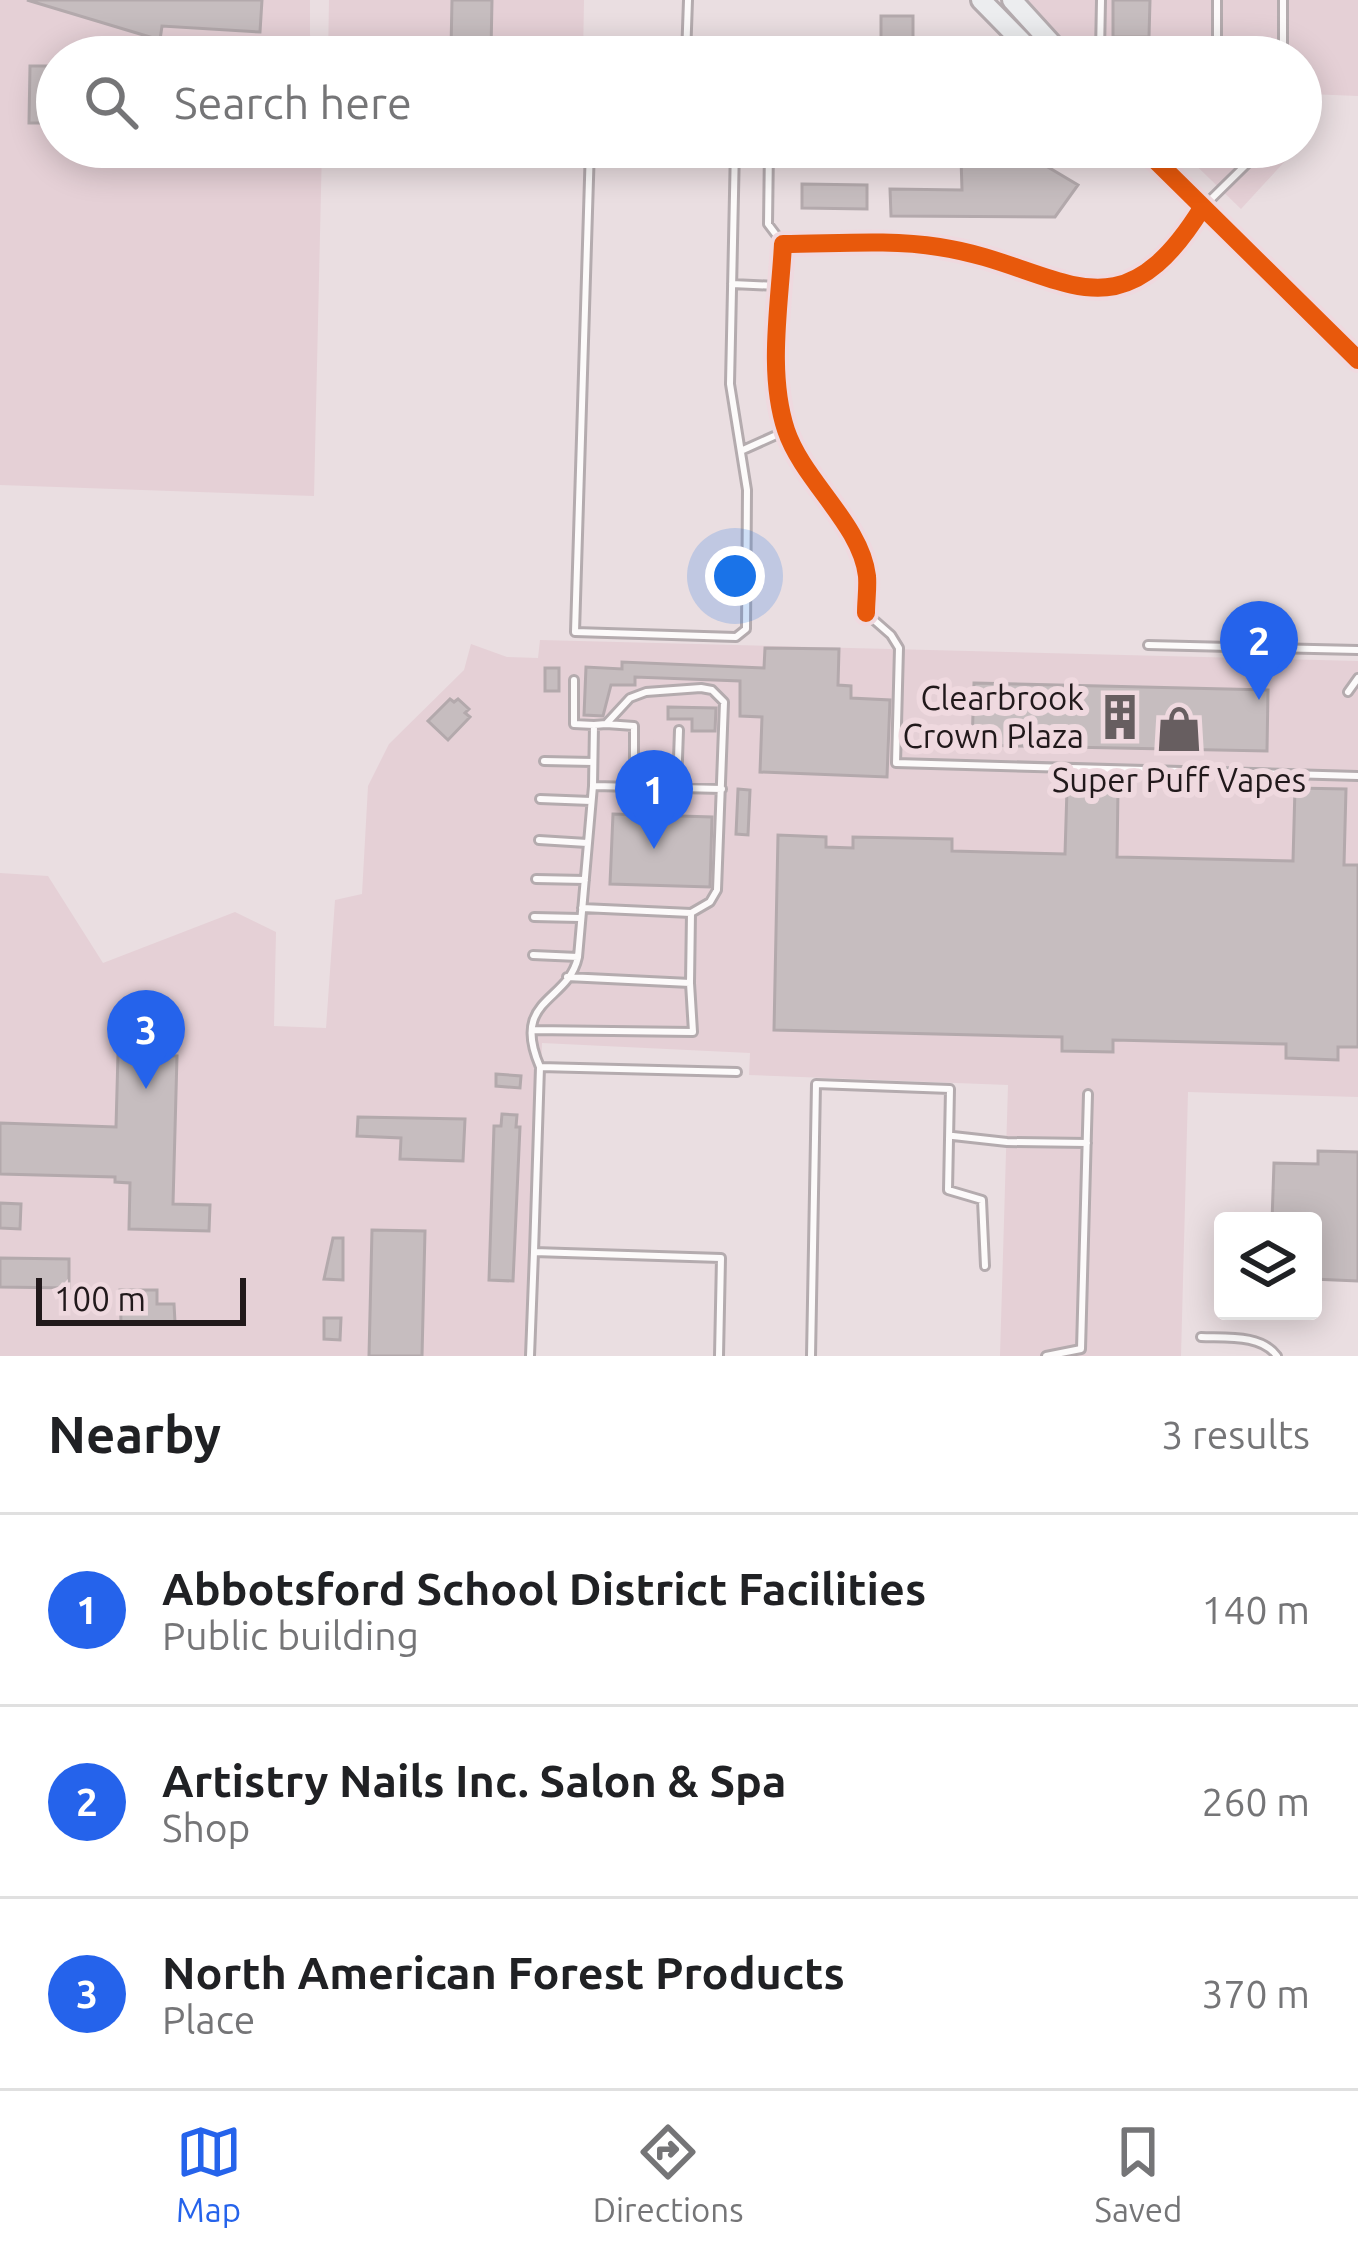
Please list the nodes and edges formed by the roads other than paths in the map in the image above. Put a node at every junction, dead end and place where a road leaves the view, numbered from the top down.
1 (688, 0) edge
2 (981, 0) edge
3 (1012, 0) edge
4 (1101, 0) edge
5 (1217, 0) edge
6 (1283, 0) edge
7 (687, 36) edge
8 (1016, 36) edge
9 (1045, 36) edge
10 (1099, 36) edge
11 (1216, 36) edge
12 (1282, 36) edge
13 (589, 168) edge
14 (735, 168) edge
15 (769, 168) edge
16 (1163, 168) edge
17 (1243, 168) edge
18 (1202, 208) junction
19 (783, 244) junction
20 (732, 284) junction
21 (781, 286) junction
22 (1358, 360) edge
23 (786, 430) junction
24 (743, 450) junction
25 (866, 614) joint
26 (1148, 645) dead end
27 (1358, 650) edge
28 (1358, 678) edge
29 (574, 680) dead end
30 (1348, 692) dead end
31 (606, 724) junction
32 (594, 725) junction
33 (680, 730) dead end
34 (544, 760) dead end
35 (593, 762) junction
36 (1358, 776) edge
37 (593, 786) junction
38 (634, 788) junction
39 (677, 788) junction
40 (722, 789) junction
41 (540, 799) dead end
42 (591, 801) junction
43 (539, 840) dead end
44 (587, 843) junction
45 (536, 879) dead end
46 (585, 880) junction
47 (582, 908) junction
48 (691, 913) junction
49 (534, 917) dead end
50 (580, 918) junction
51 (533, 955) dead end
52 (578, 957) junction
53 (567, 977) junction
54 (690, 982) junction
55 (532, 1030) junction
56 (539, 1067) junction
57 (737, 1072) dead end
58 (1088, 1094) dead end
59 (951, 1136) junction
60 (1087, 1144) junction
61 (534, 1252) junction
62 (985, 1266) dead end
63 (1201, 1336) dead end
64 (1081, 1353) edge
65 (530, 1356) edge
66 (719, 1356) edge
67 (811, 1356) edge
68 (1046, 1356) edge
69 (1277, 1356) edge

1 - 7 lane
2 - 8 main road
3 - 9 main road
4 - 10 lane
5 - 11 lane
6 - 12 lane
13 - 24 lane
14 - 20 lane
15 - 19 lane
16 - 18 main road
17 - 18 lane
18 - 19 street
18 - 22 main road
19 - 21 street
20 - 21 lane
20 - 24 lane
21 - 23 street
23 - 24 lane
23 - 25 street
25 - 36 lane
26 - 27 lane
28 - 30 lane
29 - 32 lane
31 - 32 lane
31 - 38 lane
31 - 40 lane
32 - 35 lane
33 - 39 lane
34 - 35 lane
35 - 37 lane
37 - 38 lane
37 - 42 lane
38 - 39 lane
39 - 40 lane
40 - 48 lane
41 - 42 lane
42 - 44 lane
43 - 44 lane
44 - 46 lane
45 - 46 lane
46 - 47 lane
47 - 48 lane
47 - 50 lane
48 - 54 lane
49 - 50 lane
50 - 52 lane
51 - 52 lane
52 - 53 lane
53 - 54 lane
53 - 55 lane
54 - 55 lane
55 - 56 lane
56 - 57 lane
56 - 61 lane
58 - 60 lane
59 - 60 lane
59 - 62 lane
59 - 67 lane
60 - 64 lane
61 - 65 lane
61 - 66 lane
63 - 69 lane
64 - 68 lane

